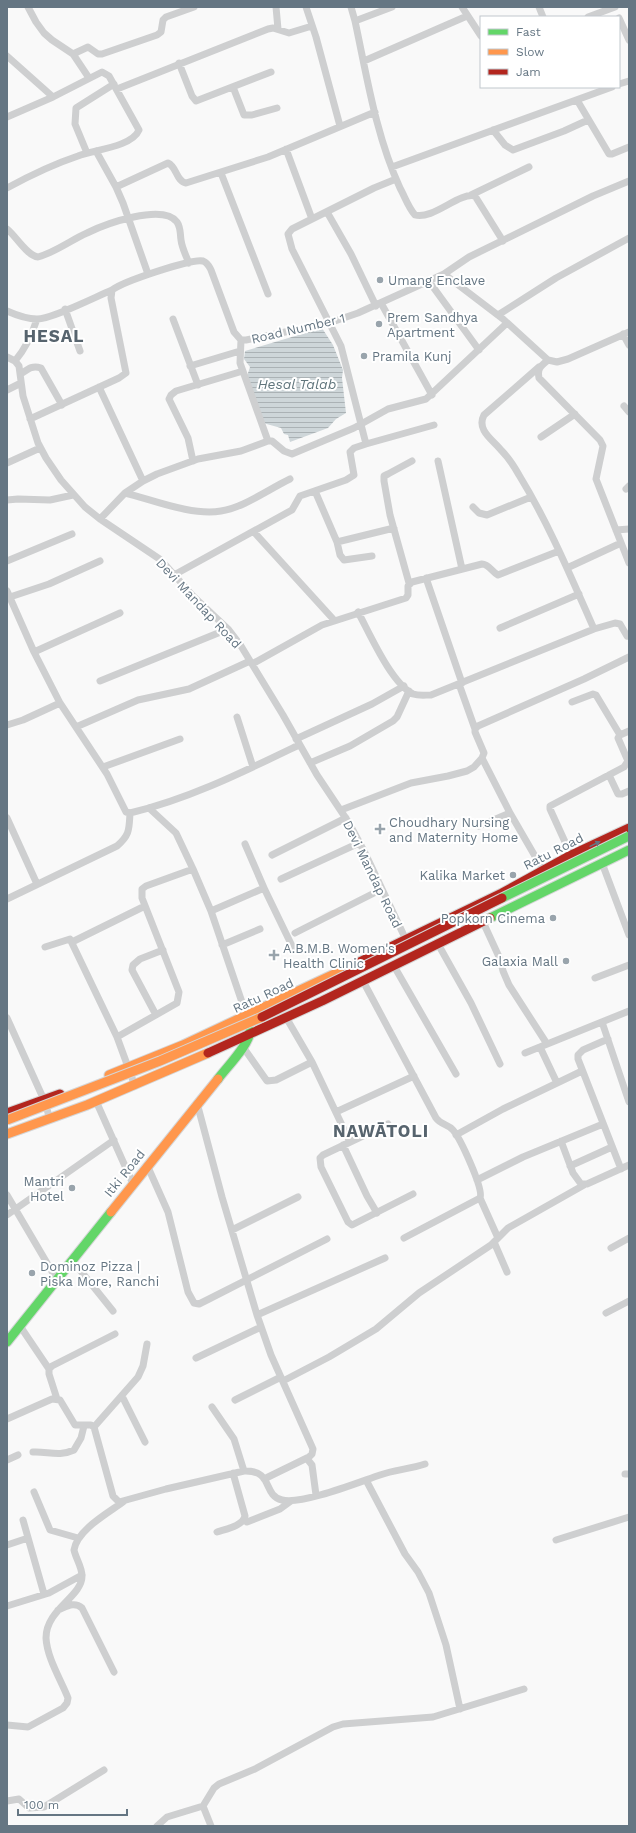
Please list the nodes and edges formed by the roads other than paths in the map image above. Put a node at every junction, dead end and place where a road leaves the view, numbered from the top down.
1 (28, 7) edge
2 (194, 7) edge
3 (276, 7) edge
4 (306, 7) edge
5 (352, 7) edge
6 (392, 7) edge
7 (462, 7) edge
8 (538, 7) edge
9 (615, 7) edge
10 (467, 16) junction
11 (542, 16) edge
12 (591, 16) edge
13 (620, 19) edge
14 (355, 21) junction
15 (312, 26) junction
16 (278, 29) junction
17 (480, 35) edge
18 (629, 40) edge
19 (73, 54) junction
20 (8, 58) edge
21 (364, 61) junction
22 (179, 63) junction
23 (271, 72) dead end
24 (89, 78) junction
25 (115, 86) junction
26 (233, 87) junction
27 (609, 88) edge
28 (53, 97) junction
29 (577, 100) junction
30 (277, 108) dead end
31 (375, 112) junction
32 (7, 117) edge
33 (588, 120) junction
34 (340, 126) junction
35 (493, 130) junction
36 (629, 147) edge
37 (286, 149) junction
38 (96, 151) junction
39 (87, 152) junction
40 (392, 167) junction
41 (529, 168) dead end
42 (221, 173) junction
43 (396, 179) junction
44 (629, 181) edge
45 (116, 187) junction
46 (7, 188) edge
47 (471, 195) junction
48 (327, 212) junction
49 (128, 218) junction
50 (312, 219) junction
51 (7, 229) edge
52 (629, 238) edge
53 (503, 241) junction
54 (189, 263) junction
55 (148, 274) junction
56 (444, 274) junction
57 (428, 280) junction
58 (112, 290) junction
59 (268, 294) dead end
60 (378, 305) junction
61 (65, 309) junction
62 (7, 311) edge
63 (498, 316) junction
64 (37, 319) junction
65 (173, 319) dead end
66 (329, 323) junction
67 (507, 323) junction
68 (626, 333) edge
69 (241, 340) junction
70 (629, 345) edge
71 (240, 350) junction
72 (480, 350) junction
73 (80, 351) dead end
74 (7, 357) edge
75 (548, 360) junction
76 (15, 361) junction
77 (190, 366) junction
78 (539, 367) junction
79 (243, 371) junction
80 (21, 374) junction
81 (21, 383) junction
82 (198, 385) junction
83 (100, 387) junction
84 (7, 390) edge
85 (432, 395) junction
86 (62, 405) junction
87 (624, 406) dead end
88 (629, 412) edge
89 (574, 414) junction
90 (30, 419) junction
91 (361, 424) junction
92 (434, 425) dead end
93 (541, 437) dead end
94 (268, 441) junction
95 (366, 444) junction
96 (40, 448) junction
97 (193, 460) junction
98 (412, 461) dead end
99 (438, 461) dead end
100 (7, 463) edge
101 (290, 479) dead end
102 (143, 480) junction
103 (315, 491) junction
104 (125, 493) junction
105 (73, 495) junction
106 (531, 497) junction
107 (7, 500) edge
108 (473, 507) dead end
109 (100, 519) junction
110 (394, 528) junction
111 (629, 529) edge
112 (616, 530) junction
113 (254, 532) junction
114 (72, 534) dead end
115 (337, 542) junction
116 (621, 543) junction
117 (559, 551) junction
118 (372, 556) dead end
119 (7, 561) edge
120 (100, 561) dead end
121 (629, 562) edge
122 (567, 568) junction
123 (462, 569) junction
124 (174, 575) junction
125 (426, 578) junction
126 (409, 583) junction
127 (8, 594) edge
128 (579, 594) junction
129 (358, 612) junction
130 (120, 613) dead end
131 (334, 620) junction
132 (500, 628) dead end
133 (228, 629) junction
134 (594, 629) junction
135 (628, 636) edge
136 (629, 645) edge
137 (34, 652) junction
138 (629, 657) edge
139 (251, 663) junction
140 (100, 681) dead end
141 (460, 683) junction
142 (406, 688) junction
143 (572, 702) dead end
144 (60, 703) junction
145 (237, 717) dead end
146 (7, 725) edge
147 (76, 727) junction
148 (475, 729) junction
149 (629, 731) edge
150 (620, 735) junction
151 (180, 739) dead end
152 (298, 742) junction
153 (482, 758) junction
154 (310, 763) junction
155 (103, 767) junction
156 (253, 767) junction
157 (609, 775) junction
158 (629, 791) edge
159 (149, 808) junction
160 (341, 810) junction
161 (130, 813) junction
162 (510, 814) junction
163 (7, 818) edge
164 (346, 818) junction
165 (9, 826) edge
166 (479, 826) dead end
167 (629, 828) edge
168 (629, 836) edge
169 (359, 843) junction
170 (245, 844) dead end
171 (629, 844) edge
172 (629, 850) edge
173 (272, 856) dead end
174 (571, 856) junction
175 (602, 863) junction
176 (193, 869) junction
177 (543, 870) junction
178 (281, 879) dead end
179 (37, 884) junction
180 (264, 888) junction
181 (382, 889) junction
182 (7, 898) edge
183 (145, 906) junction
184 (211, 911) junction
185 (483, 922) junction
186 (260, 929) dead end
187 (295, 933) dead end
188 (629, 935) edge
189 (406, 940) junction
190 (72, 942) junction
191 (438, 944) junction
192 (222, 945) junction
193 (45, 947) dead end
194 (293, 948) dead end
195 (163, 950) junction
196 (414, 956) junction
197 (629, 965) edge
198 (394, 966) junction
199 (595, 978) dead end
200 (363, 981) junction
201 (629, 1011) edge
202 (156, 1015) junction
203 (247, 1017) junction
204 (7, 1018) edge
205 (287, 1019) junction
206 (602, 1022) junction
207 (250, 1035) junction
208 (117, 1037) junction
209 (608, 1039) junction
210 (243, 1046) junction
211 (544, 1046) junction
212 (525, 1053) dead end
213 (312, 1062) junction
214 (500, 1064) dead end
215 (128, 1067) junction
216 (582, 1071) junction
217 (456, 1074) dead end
218 (414, 1076) junction
219 (557, 1083) junction
220 (135, 1086) junction
221 (44, 1100) junction
222 (96, 1101) junction
223 (629, 1102) edge
224 (197, 1103) junction
225 (336, 1112) junction
226 (7, 1113) edge
227 (50, 1119) junction
228 (7, 1120) edge
229 (388, 1124) dead end
230 (603, 1124) junction
231 (7, 1127) edge
232 (7, 1134) edge
233 (456, 1135) junction
234 (114, 1140) junction
235 (561, 1141) junction
236 (346, 1144) junction
237 (612, 1147) junction
238 (148, 1165) junction
239 (629, 1165) edge
240 (570, 1166) junction
241 (621, 1169) junction
242 (477, 1180) junction
243 (133, 1184) junction
244 (584, 1185) junction
245 (413, 1194) dead end
246 (7, 1195) edge
247 (298, 1197) dead end
248 (480, 1198) junction
249 (15, 1209) junction
250 (377, 1213) junction
251 (7, 1216) edge
252 (232, 1230) junction
253 (404, 1238) dead end
254 (629, 1238) edge
255 (327, 1239) dead end
256 (496, 1240) junction
257 (611, 1248) dead end
258 (385, 1258) dead end
259 (72, 1260) junction
260 (508, 1272) dead end
261 (247, 1279) junction
262 (57, 1280) junction
263 (629, 1301) edge
264 (113, 1310) dead end
265 (606, 1313) dead end
266 (257, 1315) junction
267 (20, 1326) junction
268 (261, 1327) junction
269 (115, 1334) dead end
270 (7, 1342) edge
271 (147, 1344) dead end
272 (196, 1358) dead end
273 (49, 1369) junction
274 (282, 1379) junction
275 (122, 1396) junction
276 (57, 1399) junction
277 (235, 1400) dead end
278 (212, 1407) dead end
279 (7, 1419) edge
280 (84, 1426) junction
281 (94, 1427) junction
282 (145, 1442) dead end
283 (32, 1452) dead end
284 (18, 1455) dead end
285 (309, 1457) junction
286 (7, 1460) edge
287 (425, 1464) dead end
288 (244, 1471) junction
289 (233, 1473) junction
290 (264, 1479) junction
291 (366, 1480) junction
292 (34, 1492) dead end
293 (316, 1495) junction
294 (291, 1501) junction
295 (124, 1502) junction
296 (629, 1517) edge
297 (23, 1520) dead end
298 (247, 1522) dead end
299 (217, 1532) dead end
300 (28, 1538) junction
301 (78, 1538) junction
302 (556, 1540) dead end
303 (7, 1545) edge
304 (82, 1575) junction
305 (44, 1594) junction
306 (7, 1606) edge
307 (56, 1611) junction
308 (114, 1672) dead end
309 (524, 1689) dead end
310 (460, 1709) junction
311 (7, 1725) edge
312 (104, 1770) dead end
313 (7, 1801) edge
314 (203, 1806) junction
315 (156, 1826) edge
316 (211, 1826) edge

1 - 19 street
2 - 19 street
3 - 16 street
4 - 15 street
5 - 14 street
6 - 14 street
7 - 10 street
8 - 11 street
9 - 12 street
10 - 17 street
10 - 21 street
13 - 18 street
14 - 21 street
15 - 16 street
15 - 34 street
16 - 22 street
19 - 24 street
20 - 28 street
21 - 31 street
22 - 25 street
22 - 26 street
23 - 26 street
24 - 25 street
24 - 28 street
25 - 38 street
25 - 39 street
26 - 30 street
27 - 29 street
28 - 32 street
29 - 33 street
29 - 35 street
31 - 34 street
31 - 40 street
33 - 35 street
33 - 36 street
34 - 37 street
35 - 40 street
37 - 42 street
37 - 50 street
38 - 39 street
38 - 45 street
39 - 46 street
40 - 43 street
41 - 47 street
42 - 45 street
42 - 59 street
43 - 47 street
43 - 48 street
44 - 53 street, Road Number 1
45 - 49 street
47 - 53 street
48 - 50 street
48 - 60 street
49 - 51 street
49 - 54 street
49 - 55 street
50 - 66 street
52 - 63 street
53 - 56 street, Road Number 1
54 - 55 street, Road Number 1
54 - 69 street, Road Number 1
55 - 58 street, Road Number 1
56 - 57 street, Road Number 1
56 - 63 street
57 - 60 street, Road Number 1
57 - 72 street
58 - 61 street, Road Number 1
58 - 83 street
60 - 66 street, Road Number 1
60 - 85 street
61 - 64 street, Road Number 1
61 - 73 street
62 - 64 street
63 - 67 street
64 - 76 street
65 - 77 street
66 - 69 street, Road Number 1
66 - 91 street
67 - 72 street
67 - 75 street
68 - 70 street
68 - 75 street
69 - 71 street
71 - 77 street
71 - 79 street
72 - 85 street
74 - 76 street
75 - 78 street
76 - 80 street, Devi Mandap Road
77 - 82 street
78 - 89 street
78 - 106 street
79 - 82 street
79 - 94 street
80 - 81 street, Devi Mandap Road
80 - 86 street
81 - 84 street
81 - 90 street, Devi Mandap Road
82 - 97 street
83 - 86 street
83 - 102 street
85 - 91 street
86 - 90 street
87 - 88 street
89 - 93 street
89 - 112 street
90 - 96 street, Devi Mandap Road
91 - 94 street
91 - 95 street
92 - 95 street
94 - 97 street
95 - 103 street
96 - 100 street
96 - 105 street, Devi Mandap Road
97 - 102 street
98 - 110 street
99 - 123 street
101 - 104 street
102 - 104 street
103 - 113 street
103 - 115 street
104 - 109 street
105 - 107 street
105 - 109 street, Devi Mandap Road
106 - 108 street
106 - 117 street
109 - 124 street, Devi Mandap Road
110 - 115 street
110 - 126 street
111 - 112 street
112 - 116 street
113 - 124 street
113 - 131 street
114 - 119 street
115 - 118 street
116 - 121 street
116 - 122 street
117 - 122 street
117 - 123 street
120 - 127 street
122 - 128 street
123 - 125 street
124 - 133 street, Devi Mandap Road
125 - 126 street
125 - 141 street
126 - 129 street
127 - 137 street
128 - 132 street
128 - 134 street
129 - 131 street
129 - 142 street
130 - 137 street
131 - 139 street
133 - 139 street, Devi Mandap Road
133 - 140 street
134 - 135 street
134 - 141 street
135 - 136 street
137 - 144 street
138 - 148 street
139 - 147 street
139 - 152 street, Devi Mandap Road
141 - 142 street
141 - 148 street
142 - 152 street
142 - 154 street
143 - 150 street
144 - 146 street
144 - 147 street
145 - 156 street
147 - 155 street
148 - 153 street
149 - 150 street
150 - 157 street
151 - 155 street
152 - 154 street, Devi Mandap Road
152 - 156 street
153 - 160 street
153 - 162 street
154 - 160 street, Devi Mandap Road
155 - 161 street
156 - 159 street
157 - 158 street
157 - 174 street
159 - 161 street
159 - 176 street
160 - 164 street, Devi Mandap Road
161 - 179 street
162 - 166 street
162 - 177 street
163 - 165 street
164 - 169 street, Devi Mandap Road
164 - 173 street
165 - 179 street
174 -> 167 main road, Ratu Road
168 - 228 main road, bridge
169 - 178 street
169 - 181 street, Devi Mandap Road
170 - 180 street
171 - 231 main road
172 - 175 main road
174 - 177 main road, Ratu Road
175 - 185 main road
175 - 188 street
176 - 183 street
176 - 184 street
177 - 189 main road, Ratu Road
179 - 182 street
180 - 184 street
180 - 194 street
181 - 187 street
181 - 189 street, Devi Mandap Road
183 - 190 street
183 - 195 street
184 - 192 street
185 - 191 main road
185 - 211 street
186 - 192 street
189 - 196 street, Devi Mandap Road
189 - 203 main road, Ratu Road
190 - 193 street
190 - 208 street
191 - 196 main road
191 - 214 street
192 - 203 street
195 - 202 street
195 - 202 street
196 - 198 main road
197 - 199 street
198 - 200 main road
198 - 217 street
200 - 205 main road
200 - 218 street
201 - 206 street
202 - 208 street
203 - 207 main road
203 - 215 main road, Ratu Road
204 - 221 street
205 - 207 main road
205 - 213 street
206 - 209 street
206 - 211 street
207 - 210 main road, Itki Road
207 - 220 main road
208 - 215 street
209 - 216 street
209 - 223 street
210 - 213 street
210 - 224 main road, Itki Road
211 - 212 street
211 - 219 street
213 - 225 street
215 - 220 street
215 - 221 main road, Ratu Road
216 - 219 street
216 - 230 street
218 - 225 street
218 - 233 street
219 - 233 street
220 - 222 main road
221 - 226 main road, Ratu Road
221 - 227 street
222 - 227 main road
222 - 234 street
224 - 238 main road, Itki Road
224 - 252 street
225 - 236 street
227 - 232 main road
229 - 236 street
230 - 235 street
230 - 237 street
233 - 242 street
234 - 243 street
234 - 249 street
235 - 240 street
235 - 242 street
236 - 250 street
236 - 250 street
237 - 240 street
237 - 241 street
238 - 243 main road, Itki Road
238 - 261 street
239 - 241 street
240 - 244 street
241 - 244 street
242 - 248 street
243 - 259 main road, Itki Road
244 - 256 street
245 - 250 street
246 - 249 street
247 - 252 street
248 - 253 street
248 - 256 street
249 - 251 street
249 - 262 street
252 - 261 street
254 - 257 street
255 - 261 street
256 - 260 street
256 - 274 street
258 - 266 street
259 - 262 main road, Itki Road
259 - 264 street
261 - 266 street
262 - 267 main road, Itki Road
263 - 265 street
266 - 268 street
267 - 270 main road, Itki Road
267 - 273 street
268 - 272 street
268 - 274 street
269 - 273 street
271 - 275 street
273 - 276 street
274 - 277 street
274 - 285 street
275 - 281 street
275 - 282 street
276 - 279 street
276 - 280 street
278 - 288 street
280 - 281 street
280 - 283 street
281 - 295 street
284 - 286 street
285 - 290 street
285 - 293 street
287 - 291 street
288 - 289 street
288 - 290 street
289 - 295 street
289 - 299 street
290 - 294 street
291 - 293 street
291 - 310 street
292 - 301 street
293 - 294 street
294 - 298 street
295 - 301 street
296 - 302 street
297 - 300 street
300 - 303 street
300 - 305 street
301 - 304 street
304 - 305 street
304 - 307 street
305 - 306 street
307 - 308 street
307 - 311 street
309 - 310 street
310 - 314 street
312 - 313 street
314 - 315 street
314 - 316 street

